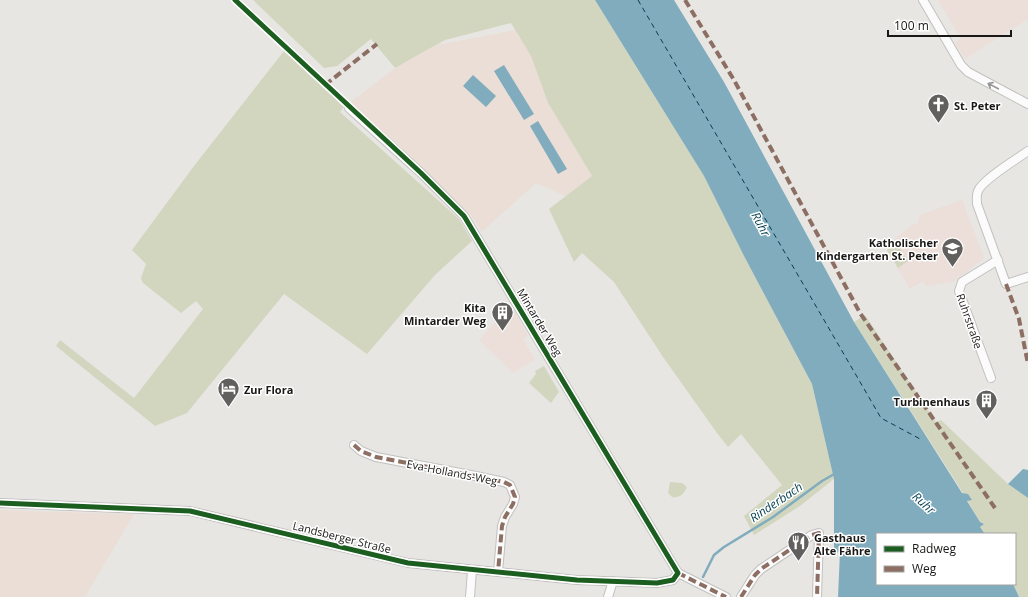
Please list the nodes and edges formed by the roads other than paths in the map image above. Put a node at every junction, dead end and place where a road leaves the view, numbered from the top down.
1 (923, 0) edge
2 (1028, 104) edge
3 (350, 108) dead end
4 (1028, 151) edge
5 (998, 260) junction
6 (1028, 277) edge
7 (991, 378) dead end
8 (354, 445) dead end
9 (0, 503) edge
10 (472, 570) junction
11 (498, 572) junction
12 (678, 573) junction
13 (613, 581) junction
14 (470, 597) edge
15 (608, 597) edge
16 (726, 597) edge
17 (741, 597) edge
18 (817, 597) edge

2 -> 1 street
3 - 12 street, Mintarder Weg
4 - 5 street
5 - 6 street
5 - 7 street, Ruhrstraße
8 - 11 street, Eva-Hollands-Weg
9 - 10 street, Landsberger Straße
10 - 11 street, Landsberger Straße
10 - 14 street
11 - 13 street, Landsberger Straße
12 - 13 street, Landsberger Straße
12 - 16 street
13 - 15 street
17 - 18 street

